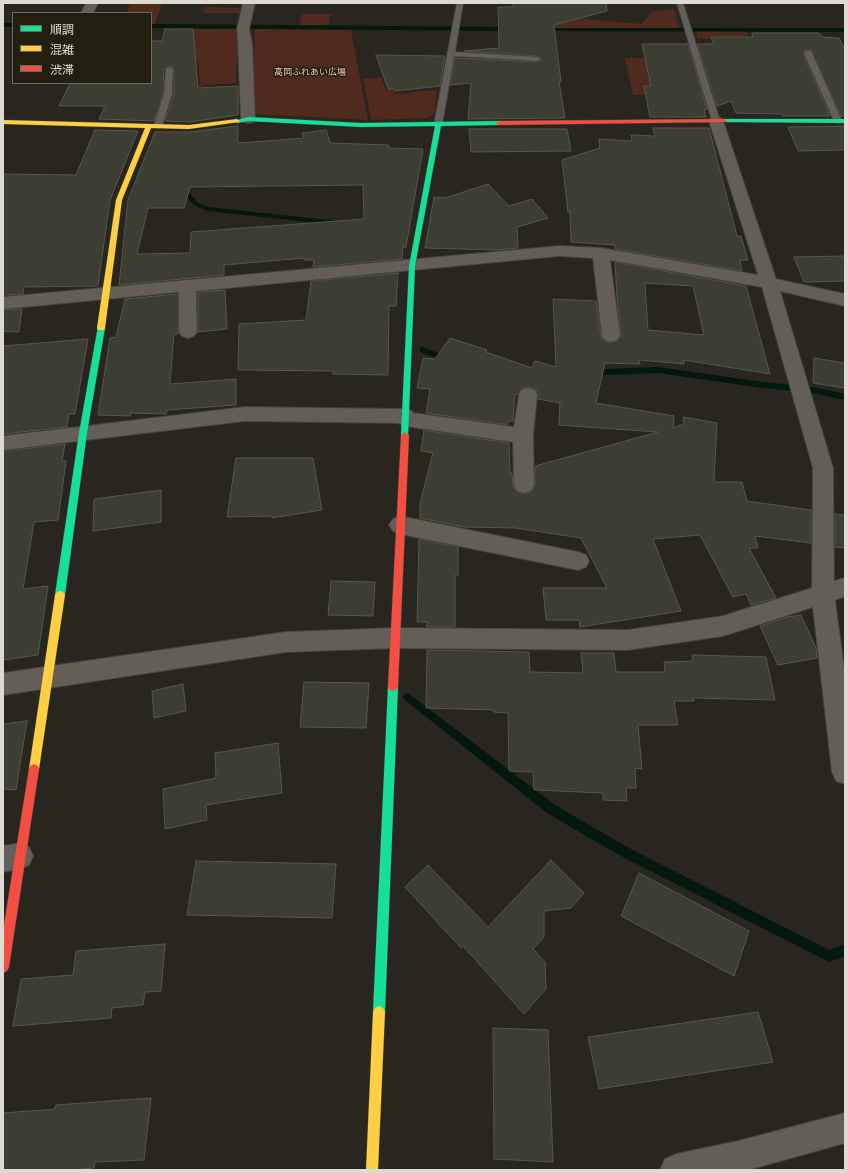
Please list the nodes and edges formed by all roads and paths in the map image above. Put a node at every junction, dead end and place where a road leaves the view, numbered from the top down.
1 (92, 3) edge
2 (249, 3) edge
3 (460, 3) edge
4 (680, 3) edge
5 (88, 12) edge
6 (808, 53) dead end
7 (451, 54) junction
8 (537, 59) dead end
9 (169, 70) dead end
10 (248, 119) junction
11 (716, 120) junction
12 (841, 121) edge
13 (3, 122) edge
14 (438, 125) junction
15 (153, 126) junction
16 (601, 253) junction
17 (412, 266) junction
18 (769, 283) junction
19 (187, 287) junction
20 (107, 294) junction
21 (845, 300) edge
22 (3, 303) edge
23 (188, 332) dead end
24 (611, 336) dead end
25 (528, 395) dead end
26 (405, 418) junction
27 (83, 433) junction
28 (523, 436) junction
29 (3, 443) edge
30 (524, 485) dead end
31 (400, 525) junction
32 (578, 560) dead end
33 (845, 587) edge
34 (823, 594) junction
35 (395, 638) junction
36 (48, 677) junction
37 (3, 684) edge
38 (845, 772) edge
39 (12, 857) edge
40 (3, 967) edge
41 (845, 1128) edge
42 (372, 1170) edge
43 (676, 1170) edge

1 - 5 street
2 - 10 street
3 - 7 lane
4 - 11 lane
6 - 12 lane
7 - 8 lane
7 - 14 lane
9 - 15 lane
10 - 14 street
10 - 15 street
11 - 12 street
11 - 14 street
11 - 18 street
13 - 15 street
14 - 17 street
15 - 20 street
16 - 17 street
16 - 18 street
16 - 24 street
17 - 19 street
17 - 26 street
18 - 21 street
18 - 34 street
19 - 20 street
19 - 23 street
20 - 22 street
20 - 27 street
25 - 28 street
26 - 27 street
26 - 28 street
26 - 31 street
27 - 29 street
27 - 36 street
28 - 30 street
31 - 32 street
31 - 35 street
33 - 34 street
34 - 35 street
34 - 38 street
35 - 36 street
35 - 42 street
36 - 37 street
36 - 39 street
39 - 40 street
41 - 43 street

